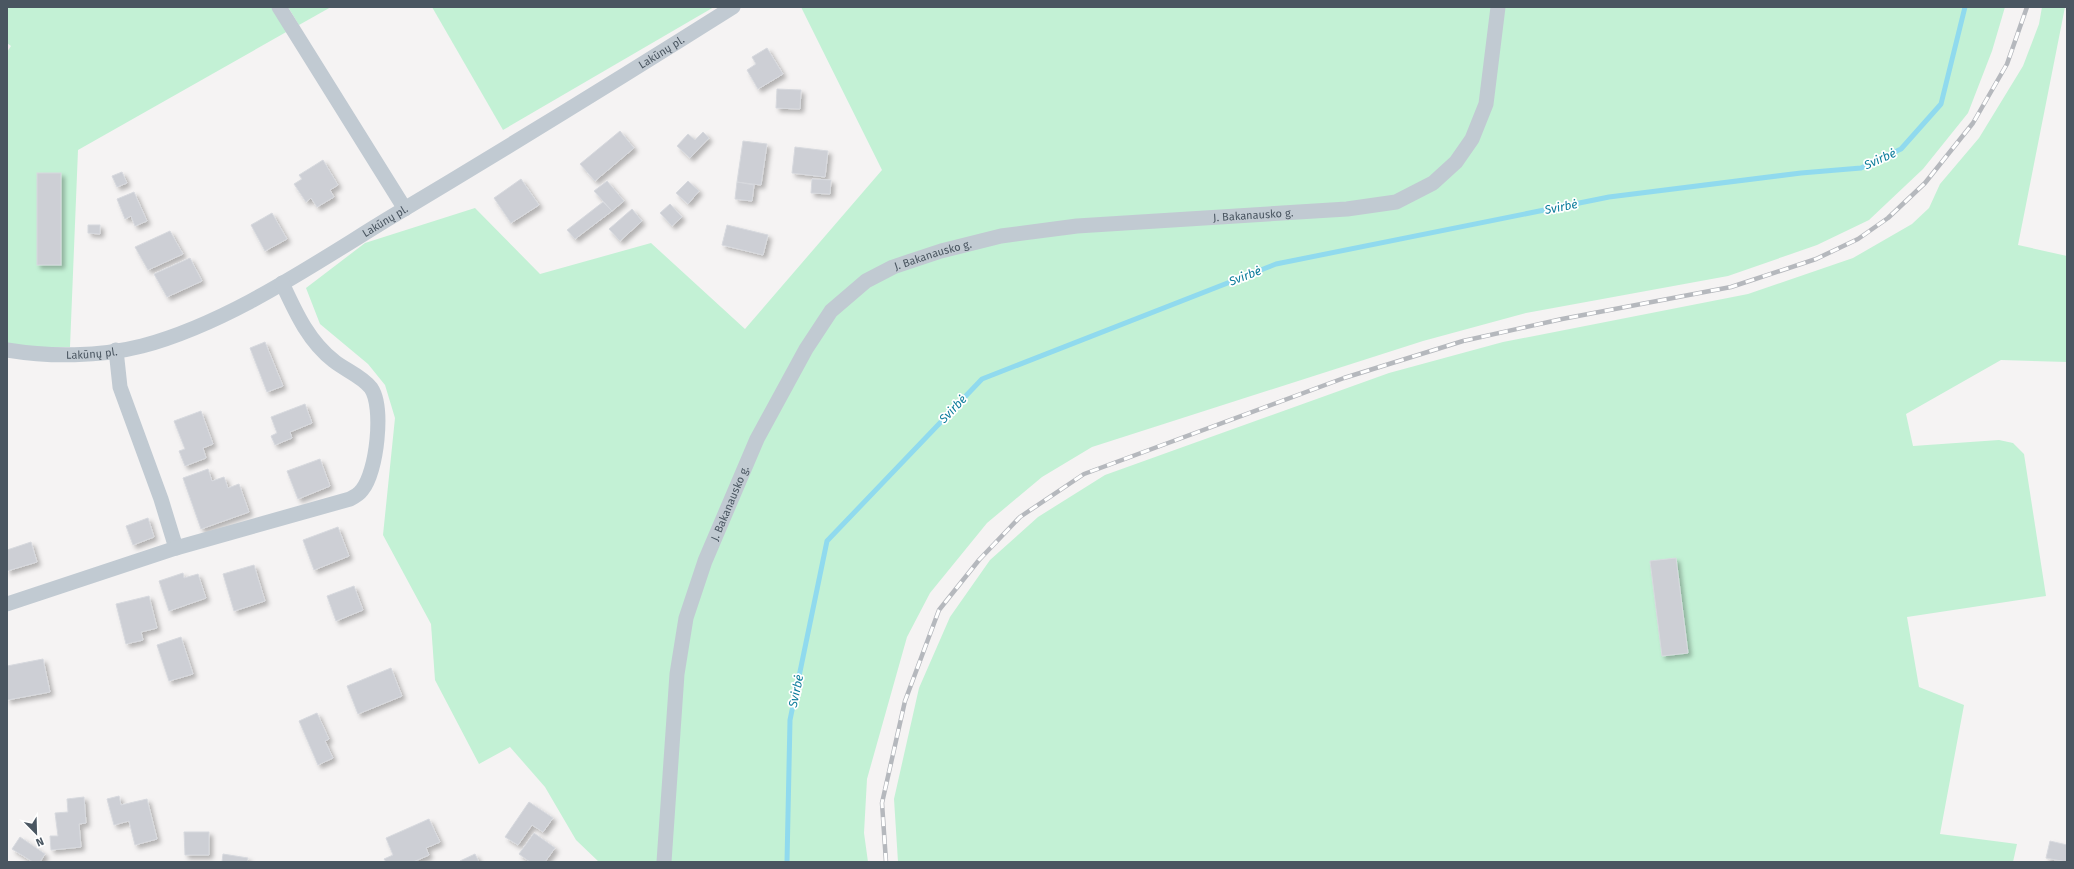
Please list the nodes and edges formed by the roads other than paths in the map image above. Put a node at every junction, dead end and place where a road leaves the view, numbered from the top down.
1 (279, 7) edge
2 (733, 7) edge
3 (1498, 7) edge
4 (405, 209) junction
5 (282, 283) junction
6 (7, 350) edge
7 (116, 350) junction
8 (176, 548) junction
9 (7, 604) edge
10 (664, 862) edge

1 - 4 street
2 - 4 street, Lakūnų pl.
3 - 10 street, J. Bakanausko g.
4 - 5 street, Lakūnų pl.
5 - 7 street, Lakūnų pl.
5 - 8 street
6 - 7 street, Lakūnų pl.
7 - 8 street
8 - 9 street

